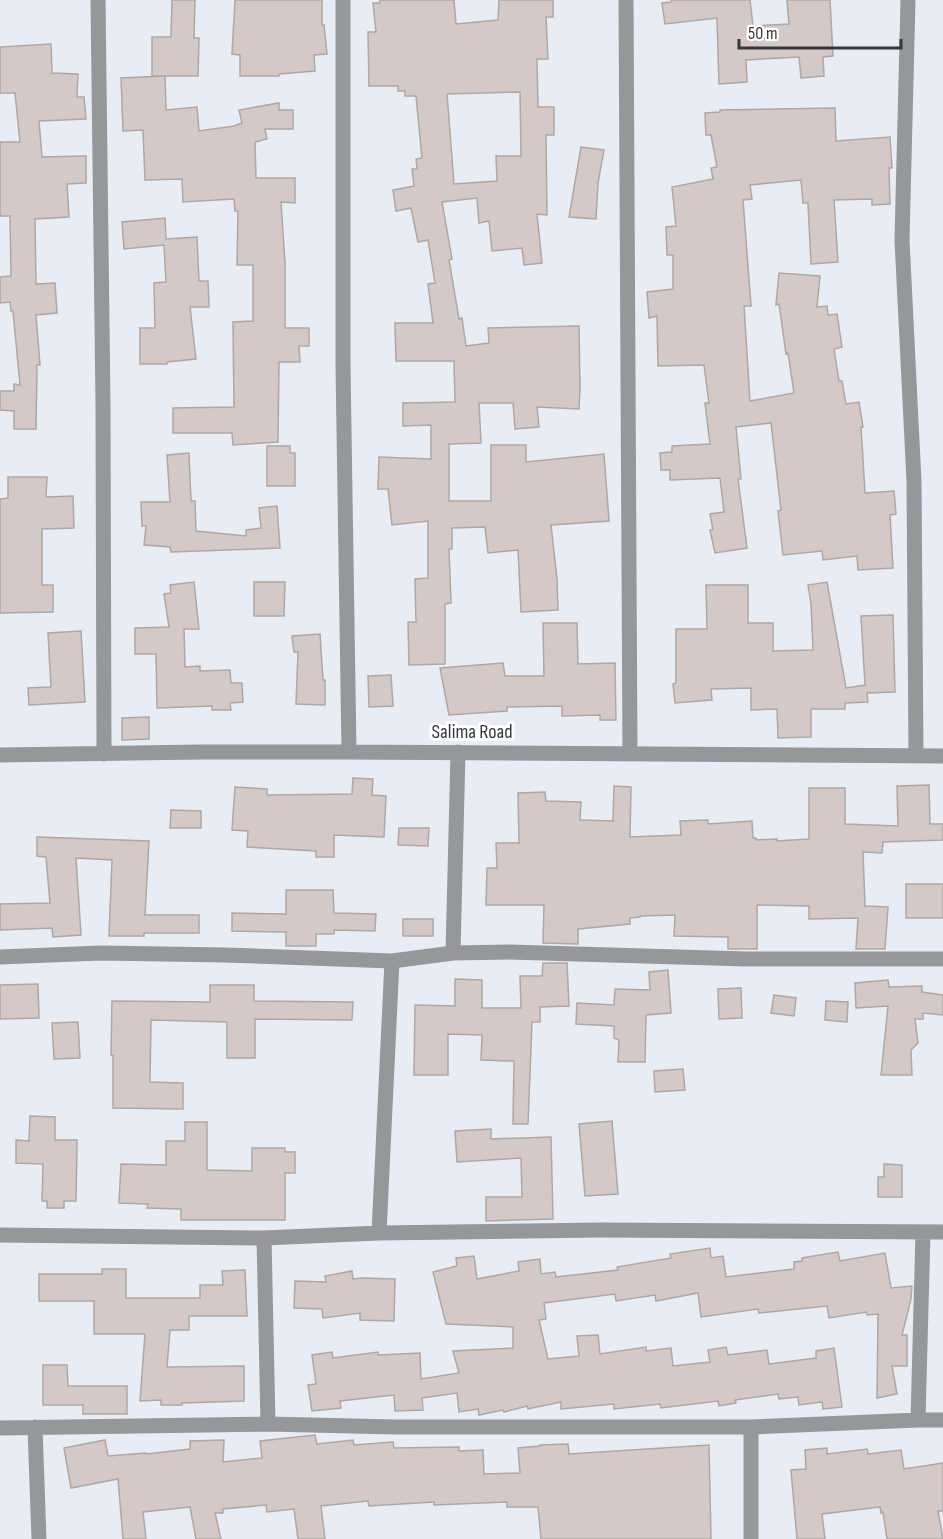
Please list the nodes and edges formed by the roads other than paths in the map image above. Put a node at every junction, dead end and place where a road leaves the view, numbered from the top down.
1 (98, 0) edge
2 (343, 0) edge
3 (626, 0) edge
4 (908, 0) edge
5 (349, 752) junction
6 (458, 752) junction
7 (104, 754) junction
8 (630, 754) junction
9 (0, 755) edge
10 (916, 756) junction
11 (943, 756) edge
12 (453, 953) junction
13 (0, 957) edge
14 (943, 959) edge
15 (392, 961) junction
16 (923, 1232) junction
17 (943, 1232) edge
18 (379, 1233) junction
19 (0, 1235) edge
20 (264, 1238) junction
21 (918, 1420) junction
22 (943, 1420) edge
23 (268, 1424) junction
24 (35, 1427) junction
25 (751, 1427) junction
26 (0, 1428) edge
27 (39, 1539) edge
28 (751, 1539) edge

1 - 7 street
2 - 5 street
3 - 8 street
4 - 10 street
5 - 6 street, Salima Road
5 - 7 street, Salima Road
6 - 8 street, Salima Road
6 - 12 street
7 - 9 street, Salima Road
8 - 10 street, Salima Road
10 - 11 street, Salima Road
12 - 14 street
12 - 15 street
13 - 15 street
15 - 18 street
16 - 17 street
16 - 18 street
16 - 21 street
18 - 20 street
19 - 20 street
20 - 23 street
21 - 22 street
21 - 25 street
23 - 24 street
23 - 25 street
24 - 26 street
24 - 27 street
25 - 28 street

